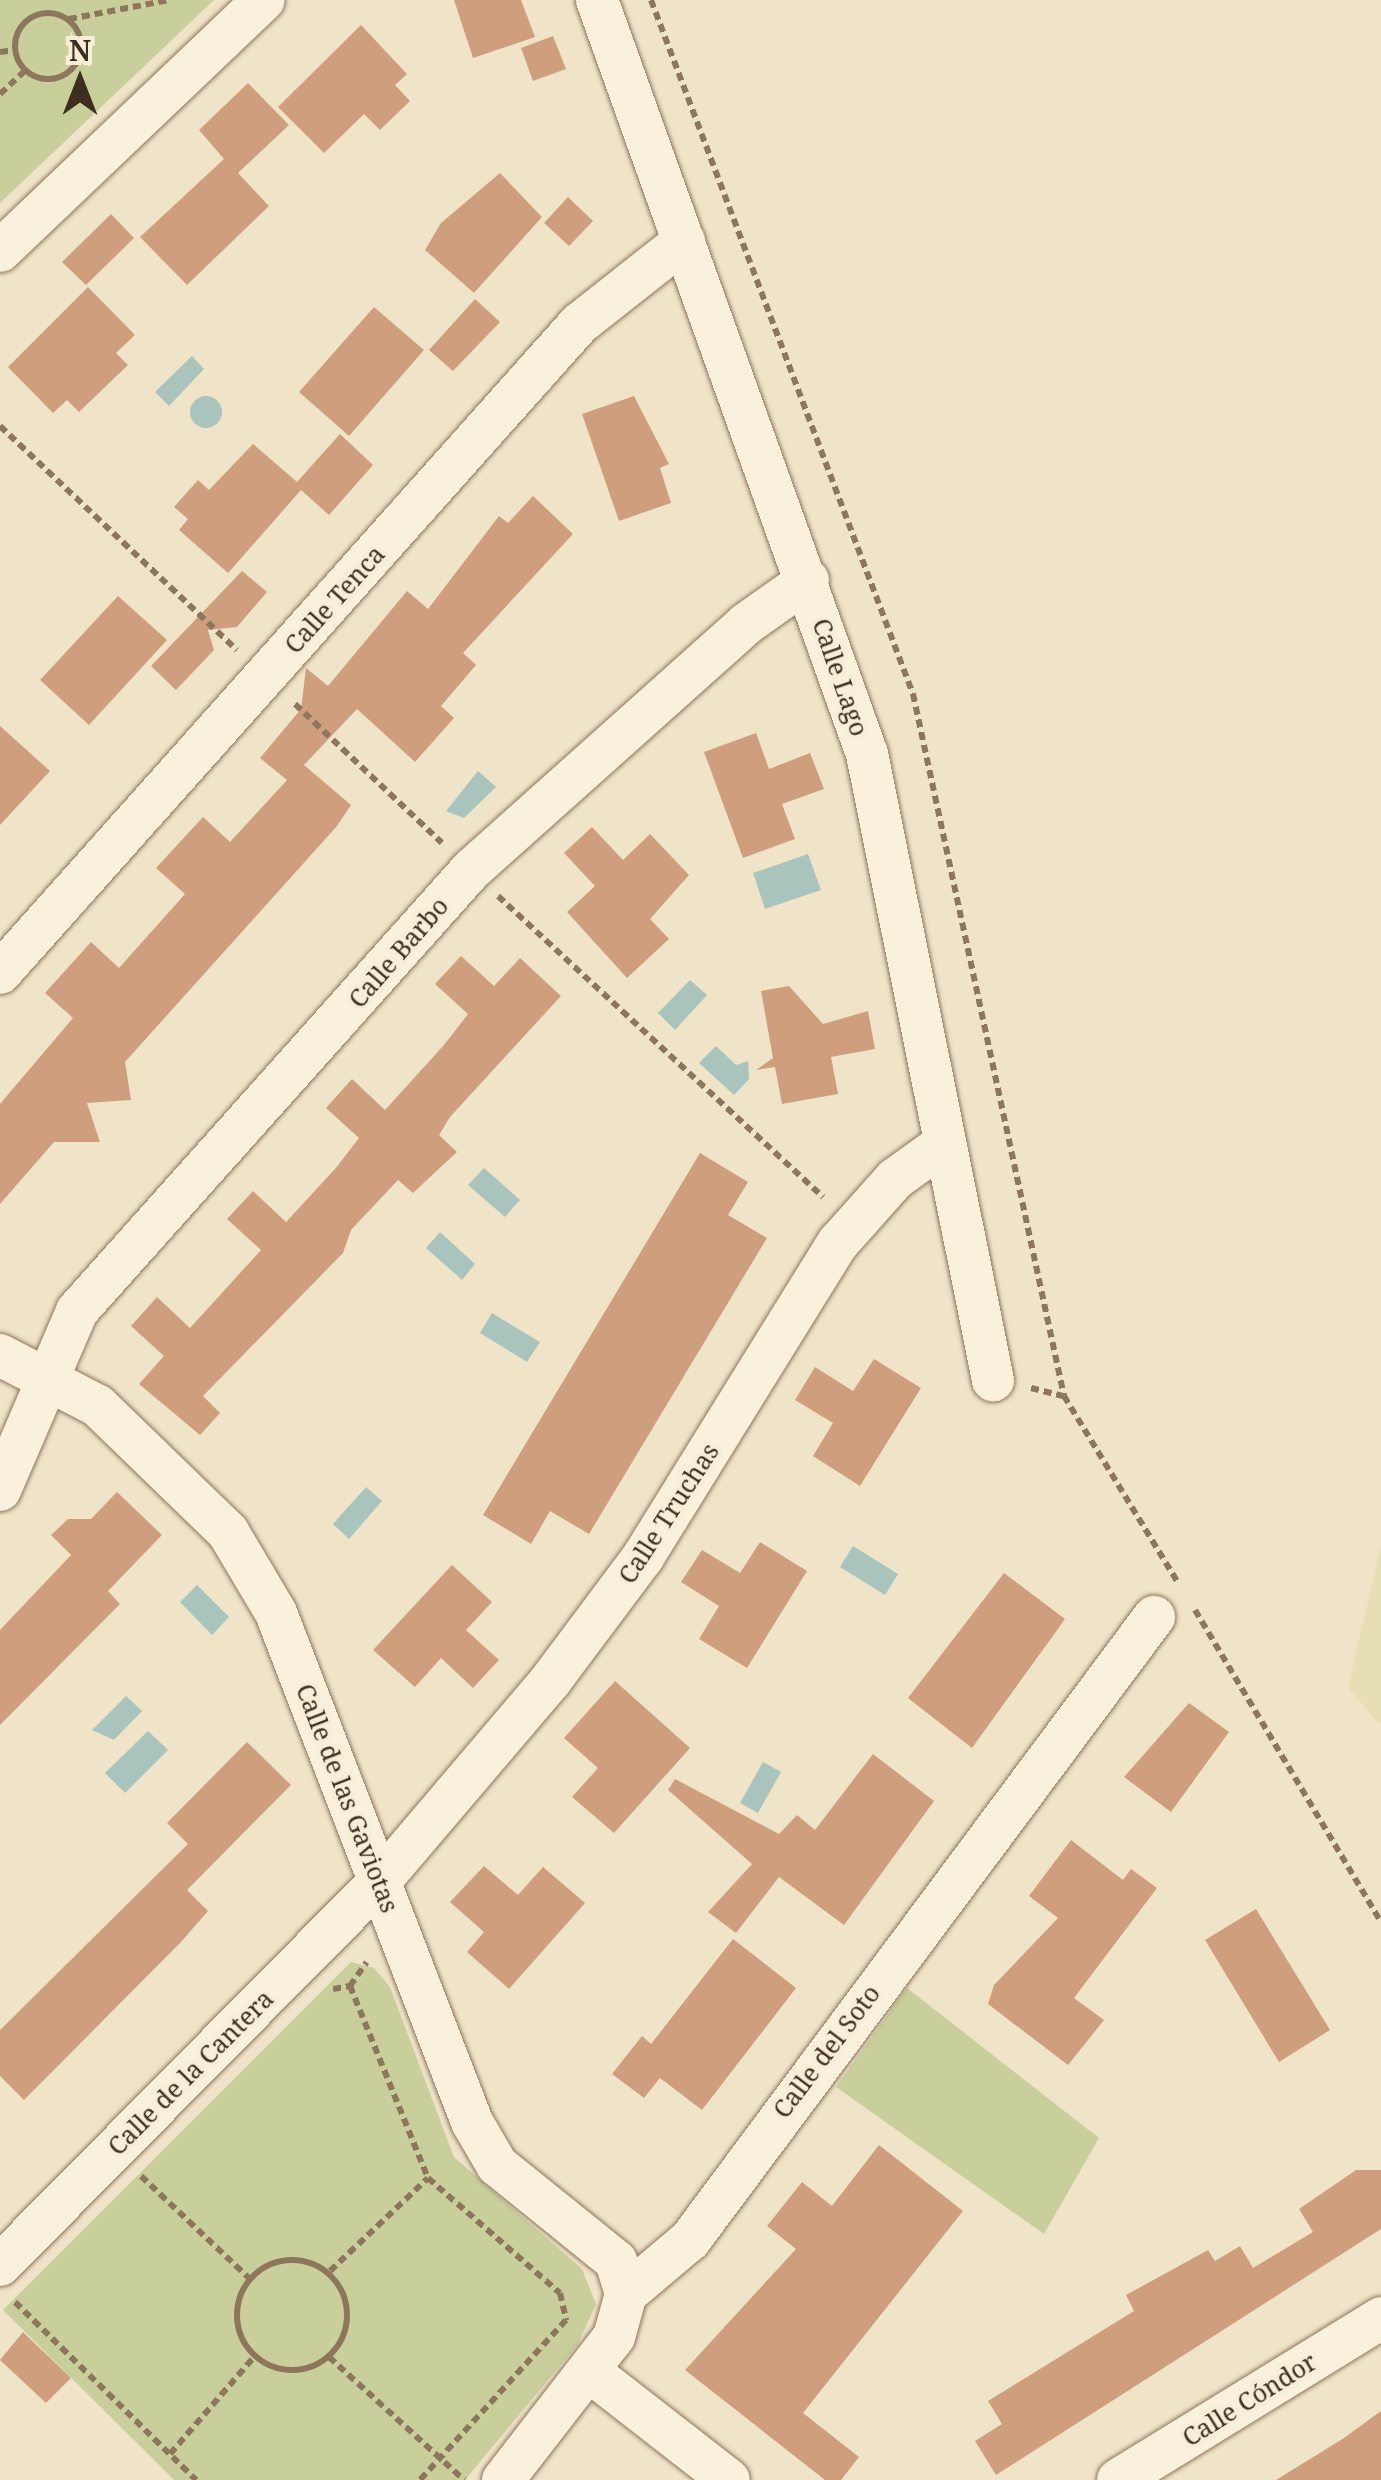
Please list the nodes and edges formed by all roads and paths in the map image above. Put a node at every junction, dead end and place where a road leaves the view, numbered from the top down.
1 (170, 0) edge
2 (264, 0) edge
3 (597, 0) edge
4 (68, 19) junction
5 (15, 50) junction
6 (0, 52) edge
7 (25, 71) junction
8 (0, 94) edge
9 (684, 241) junction
10 (0, 251) edge
11 (0, 426) edge
12 (808, 580) junction
13 (242, 654) dead end
14 (282, 692) dead end
15 (450, 850) dead end
16 (492, 890) dead end
17 (0, 973) edge
18 (946, 1143) junction
19 (824, 1197) dead end
20 (0, 1355) edge
21 (47, 1378) junction
22 (993, 1380) dead end
23 (1064, 1396) dead end
24 (0, 1490) edge
25 (1154, 1617) dead end
26 (380, 1880) junction
27 (1381, 1922) edge
28 (370, 1958) dead end
29 (350, 1986) junction
30 (319, 2002) dead end
31 (157, 2165) dead end
32 (129, 2166) dead end
33 (144, 2178) junction
34 (428, 2178) junction
35 (130, 2192) dead end
36 (330, 2270) junction
37 (2, 2278) edge
38 (249, 2278) junction
39 (33, 2292) dead end
40 (626, 2294) junction
41 (19, 2306) junction
42 (1381, 2318) edge
43 (254, 2357) junction
44 (329, 2358) junction
45 (589, 2371) junction
46 (170, 2454) junction
47 (442, 2460) junction
48 (196, 2480) edge
49 (420, 2480) edge
50 (464, 2480) edge
51 (503, 2480) edge
52 (730, 2480) edge
53 (1118, 2480) edge

1 - 4 path
2 - 10 street
3 - 9 street, Calle Lago
4 - 5 path
4 - 7 path
5 - 6 path
5 - 7 path
7 - 8 path
9 - 12 street, Calle Lago
9 - 17 street, Calle Tenca
11 - 13 path
12 - 18 street, Calle Lago
12 - 21 street, Calle Barbo
14 - 15 path
16 - 19 path
18 - 22 street, Calle Lago
18 - 26 street, Calle Truchas
20 - 21 street, Calle de las Gaviotas
21 - 24 street, Calle Barbo
21 - 26 street, Calle de las Gaviotas
23 - 27 path
25 - 40 street, Calle del Soto
26 - 37 street, Calle de la Cantera
26 - 40 street, Calle de las Gaviotas
28 - 29 path
29 - 30 path
29 - 34 path
31 - 33 path
32 - 33 path
33 - 35 path
33 - 38 path
34 - 36 path
34 - 47 path
36 - 38 path
36 - 44 path
37 - 41 path
38 - 43 path
39 - 41 path
40 - 45 street
41 - 46 path
42 - 53 street, Calle Cóndor
43 - 44 path
43 - 46 path
44 - 47 path
45 - 51 street
45 - 52 street
46 - 48 path
47 - 49 path
47 - 50 path

